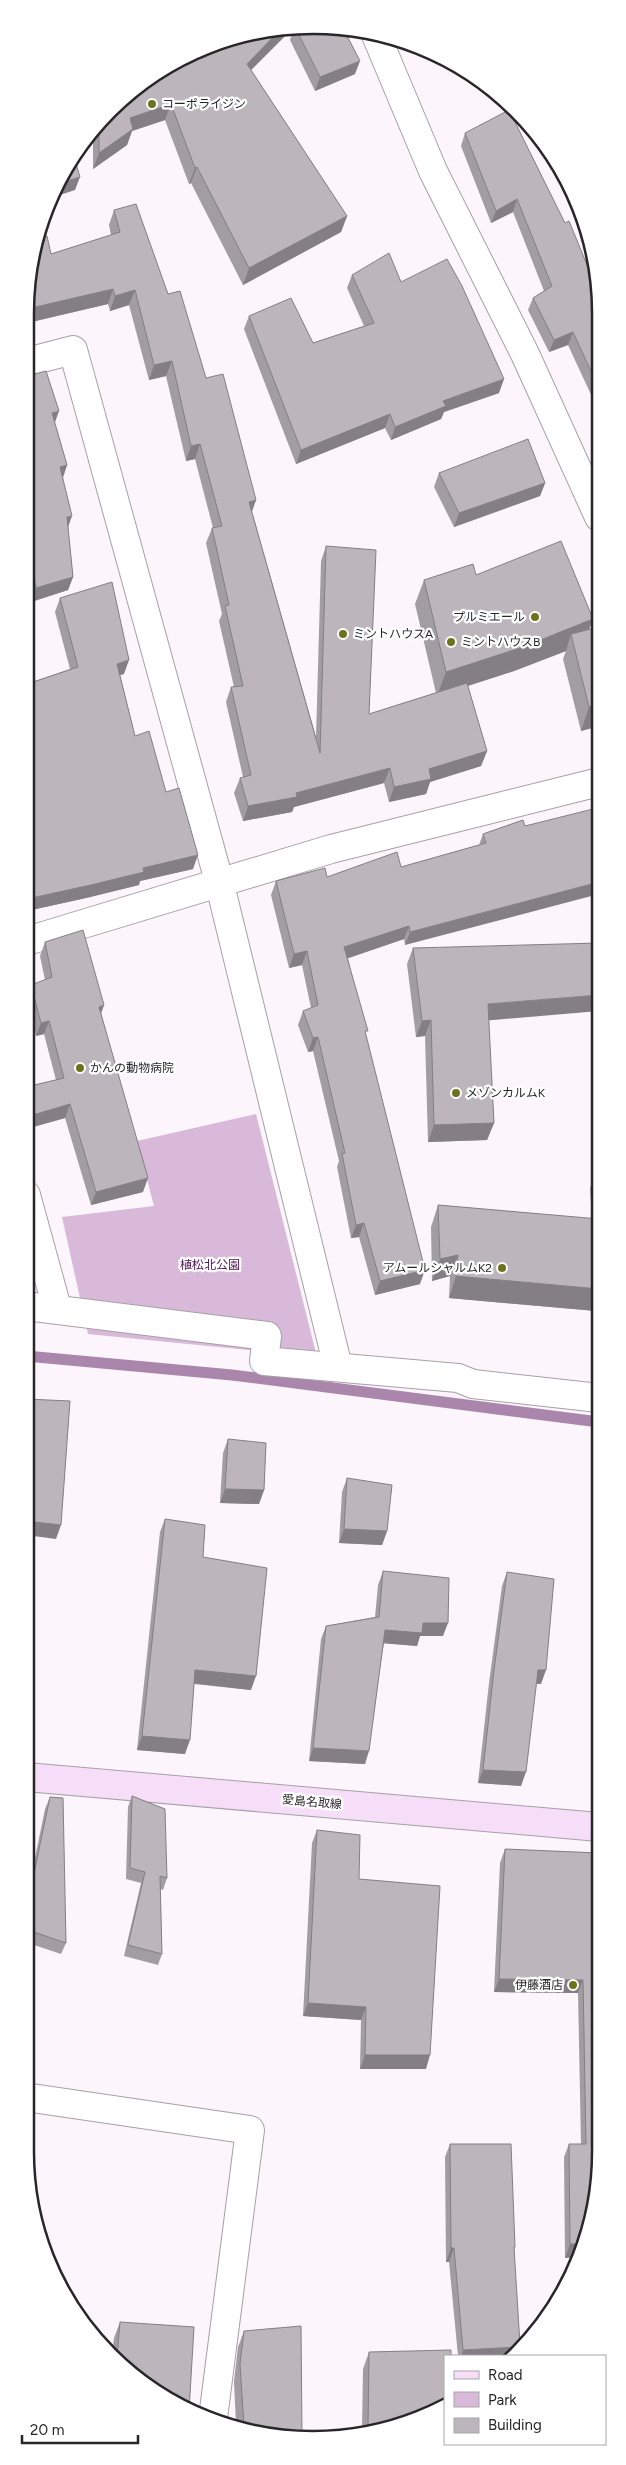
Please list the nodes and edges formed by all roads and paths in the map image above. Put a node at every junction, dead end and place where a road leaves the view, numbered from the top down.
1 (379, 42) edge
2 (34, 360) edge
3 (592, 504) edge
4 (592, 784) edge
5 (219, 882) junction
6 (34, 939) edge
7 (34, 1225) edge
8 (34, 1307) edge
9 (56, 1308) junction
10 (338, 1367) junction
11 (592, 1397) edge
12 (34, 1778) edge
13 (592, 1826) edge
14 (34, 2098) edge
15 (214, 2413) edge

1 - 3 street
2 - 5 street
4 - 5 street
5 - 6 street
5 - 10 street
7 - 9 street
8 - 9 street
9 - 10 street
10 - 11 street
12 - 13 main road, 愛島名取線
14 - 15 street

